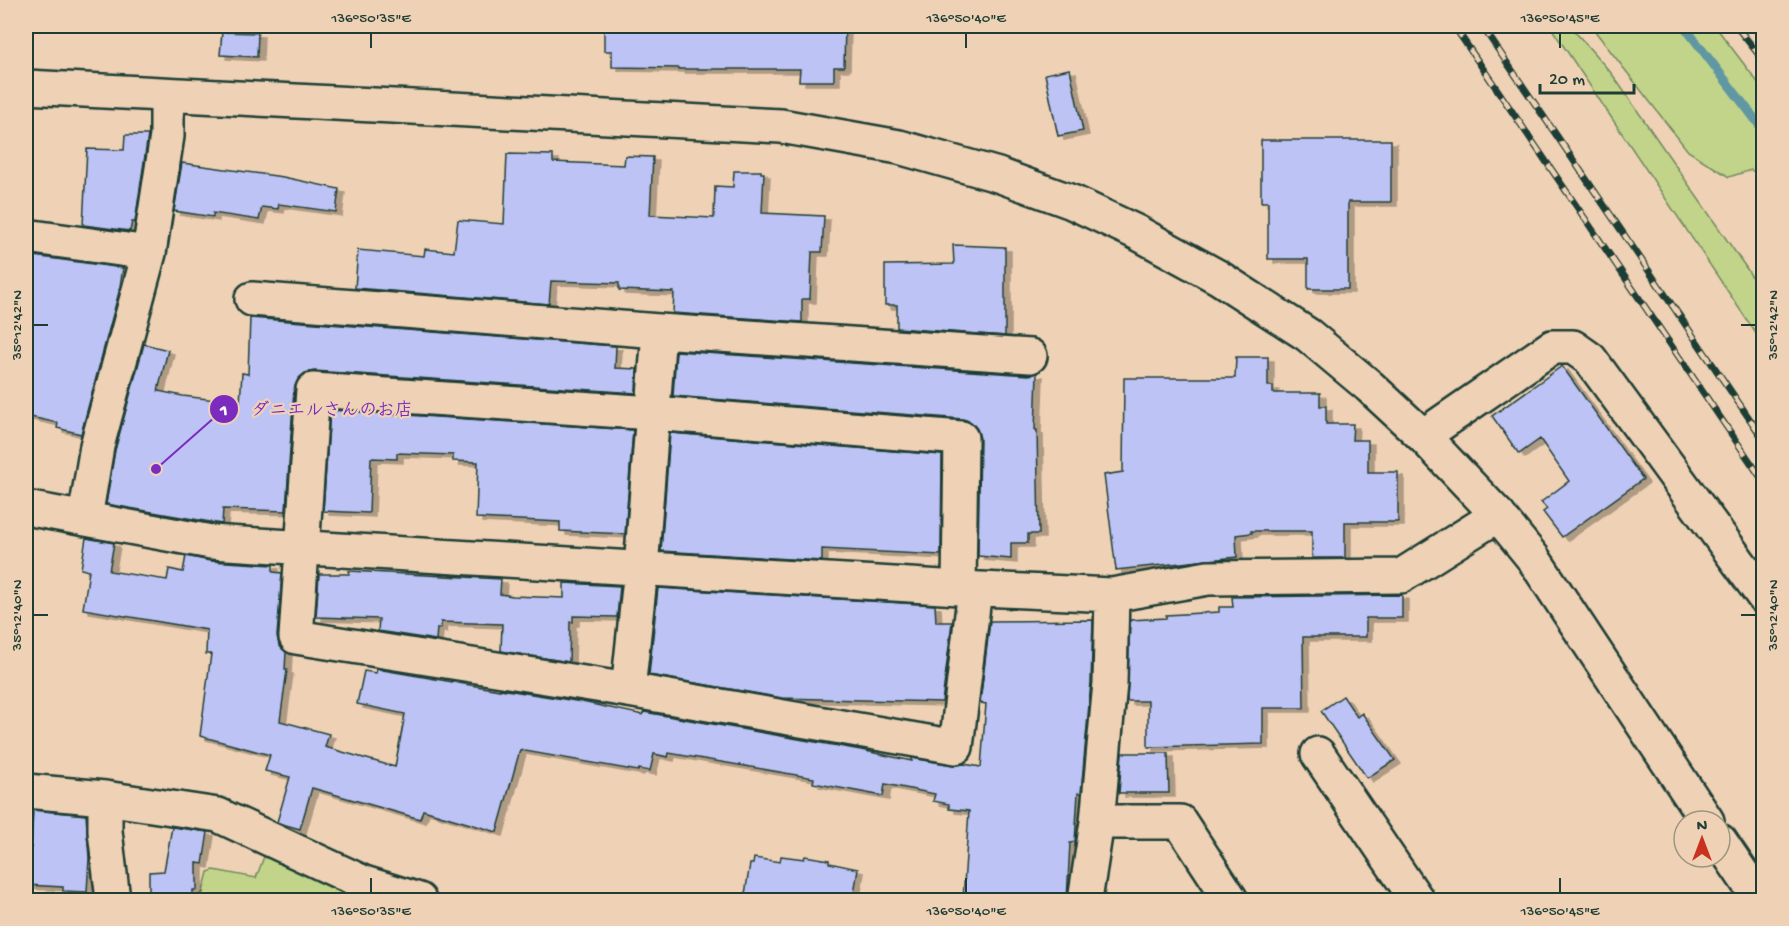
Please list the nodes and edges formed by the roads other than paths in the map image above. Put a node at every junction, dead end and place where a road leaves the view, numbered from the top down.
1 (26, 87) edge
2 (167, 95) junction
3 (26, 236) edge
4 (149, 253) junction
5 (252, 299) dead end
6 (659, 331) junction
7 (1030, 356) dead end
8 (653, 413) junction
9 (1423, 436) junction
10 (26, 508) edge
11 (1498, 515) junction
12 (85, 518) junction
13 (303, 548) junction
14 (641, 569) junction
15 (967, 588) junction
16 (1112, 595) junction
17 (1764, 597) edge
18 (628, 690) junction
19 (1317, 754) dead end
20 (26, 790) edge
21 (105, 798) junction
22 (1699, 809) edge
23 (1097, 822) junction
24 (1732, 859) edge
25 (113, 900) edge
26 (419, 900) edge
27 (1085, 900) edge
28 (1231, 900) edge
29 (1417, 900) edge
30 (1760, 900) edge

1 - 2 street
2 - 4 street
2 - 9 street
3 - 4 street
4 - 12 street
5 - 6 street
6 - 7 street
6 - 8 street
8 - 13 street
8 - 14 street
8 - 15 street
9 - 11 street
9 - 17 street
10 - 12 street
11 - 16 street
11 - 22 street
12 - 13 street
13 - 14 street
13 - 18 street
14 - 15 street
14 - 18 street
15 - 16 street
15 - 18 street
16 - 23 street
19 - 29 street
20 - 21 street
21 - 25 street
21 - 26 street
23 - 27 street
23 - 28 street
24 - 30 street

